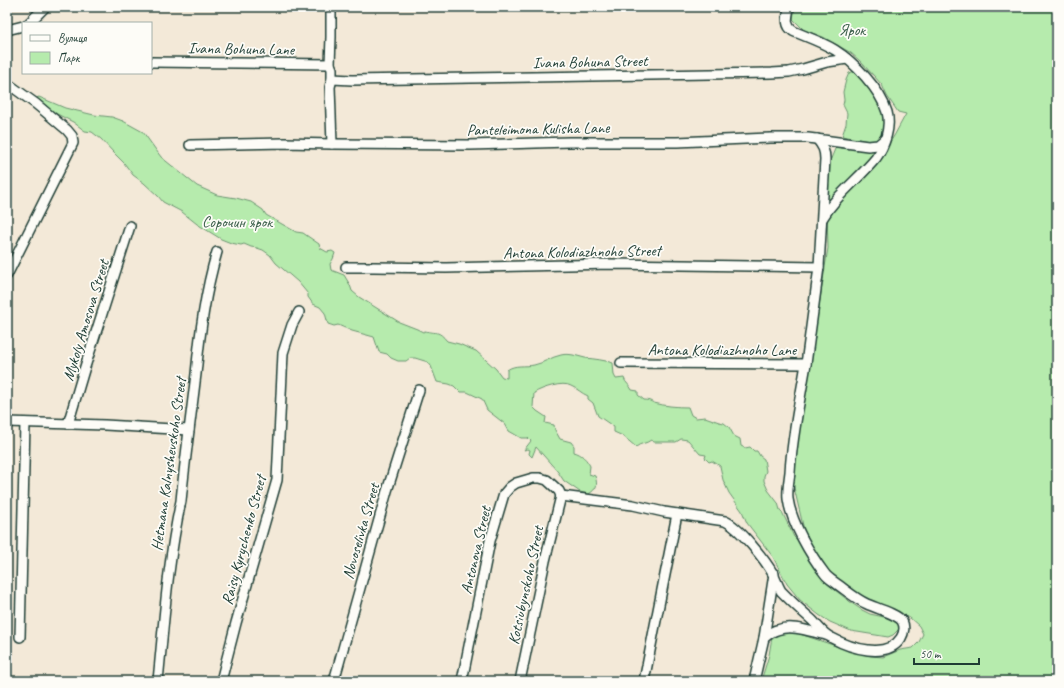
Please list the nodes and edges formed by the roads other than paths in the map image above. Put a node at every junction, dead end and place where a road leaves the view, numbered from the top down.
1 (45, 7) edge
2 (331, 7) edge
3 (789, 7) edge
4 (31, 22) edge
5 (22, 26) edge
6 (7, 30) edge
7 (847, 59) junction
8 (152, 62) edge
9 (330, 64) junction
10 (7, 78) edge
11 (332, 79) junction
12 (7, 83) edge
13 (23, 95) junction
14 (817, 139) junction
15 (885, 140) junction
16 (332, 144) junction
17 (190, 145) dead end
18 (822, 219) junction
19 (130, 226) dead end
20 (217, 252) dead end
21 (346, 267) dead end
22 (819, 267) junction
23 (7, 275) edge
24 (299, 312) dead end
25 (621, 363) dead end
26 (806, 364) junction
27 (419, 390) dead end
28 (7, 422) edge
29 (24, 423) junction
30 (68, 424) junction
31 (189, 430) junction
32 (561, 496) junction
33 (677, 514) junction
34 (774, 574) junction
35 (826, 636) junction
36 (20, 637) dead end
37 (764, 638) junction
38 (158, 681) edge
39 (221, 681) edge
40 (334, 681) edge
41 (462, 681) edge
42 (520, 681) edge
43 (644, 681) edge
44 (754, 681) edge

1 - 4 street
2 - 9 street
3 - 7 street
5 - 6 street
7 - 11 street, Ivana Bohuna Street
7 - 15 street
8 - 9 street, Ivana Bohuna Lane
9 - 11 street
10 - 13 street
11 - 16 street
12 - 13 street
13 - 23 street
14 - 15 street, Panteleimona Kulisha Lane
14 - 16 street, Panteleimona Kulisha Lane
14 - 18 street
15 - 18 street
16 - 17 street, Panteleimona Kulisha Lane
18 - 22 street
19 - 30 street, Mykoly Amosova Street
20 - 31 street, Hetmana Kalnyshevskoho Street
21 - 22 street, Antona Kolodiazhnoho Street
22 - 26 street
24 - 39 street, Raisy Kyrychenko Street
25 - 26 street, Antona Kolodiazhnoho Lane
26 - 35 street, Antona Kolodiazhnoho Lane
27 - 40 street, Novoselivka Street
28 - 29 street
29 - 30 street
29 - 36 street
30 - 31 street
31 - 38 street, Hetmana Kalnyshevskoho Street
32 - 33 street
32 - 41 street, Antonova Street
32 - 42 street, Kotsiubynskoho Street
33 - 34 street
33 - 43 street
34 - 35 street
34 - 37 street
35 - 37 street
37 - 44 street

